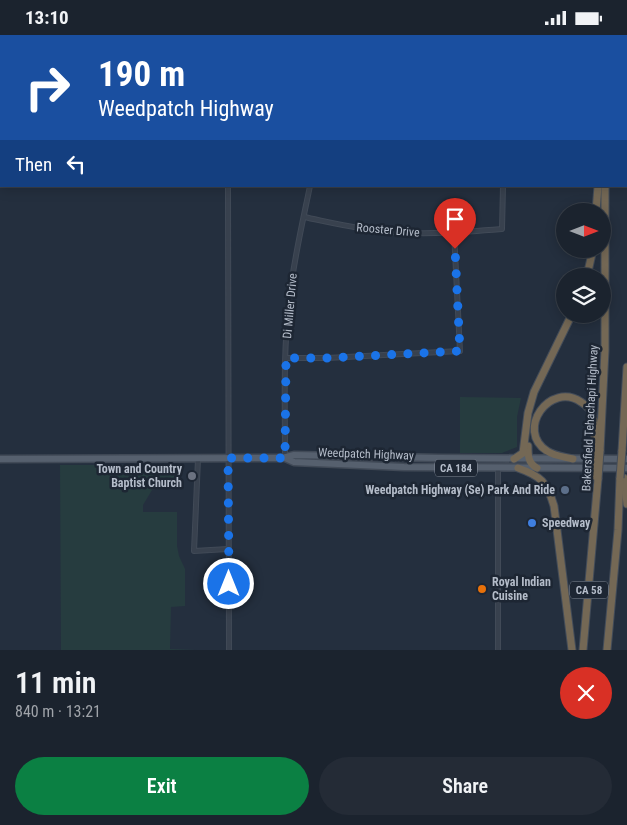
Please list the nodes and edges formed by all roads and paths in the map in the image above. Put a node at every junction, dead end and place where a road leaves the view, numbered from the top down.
1 (228, 187) edge
2 (310, 187) edge
3 (503, 187) edge
4 (598, 187) edge
5 (605, 187) edge
6 (597, 203) edge
7 (304, 217) junction
8 (454, 232) junction
9 (568, 323) edge
10 (286, 358) junction
11 (627, 367) edge
12 (526, 436) junction
13 (597, 451) junction
14 (228, 458) junction
15 (285, 458) junction
16 (0, 459) edge
17 (198, 459) junction
18 (514, 459) junction
19 (528, 459) junction
20 (573, 459) junction
21 (627, 459) edge
22 (498, 468) junction
23 (518, 468) junction
24 (537, 468) junction
25 (627, 468) edge
26 (622, 478) junction
27 (627, 504) edge
28 (228, 549) junction
29 (229, 650) edge
30 (498, 650) edge
31 (572, 650) edge
32 (583, 650) edge
33 (606, 650) edge

1 - 14 street
2 - 7 street, Di Miller Drive
3 - 8 street, Rooster Drive
4 - 6 highway
5 - 13 highway, Bakersfield Tehachapi Highway / CA 58
7 - 8 street, Rooster Drive
7 - 10 street, Di Miller Drive
8 - 10 street
9 - 12 highway
10 - 15 street, Di Miller Drive
11 - 26 highway, bridge
12 - 18 highway
12 - 19 highway
13 - 20 highway
13 - 32 highway, Bakersfield Tehachapi Highway / CA 58, bridge
14 - 15 main road, Weedpatch Highway / CA 184
14 - 17 main road, Weedpatch Highway / CA 184
14 - 28 street
15 - 18 main road, Weedpatch Highway / CA 184
15 - 22 main road, Weedpatch Highway / CA 184
16 - 17 main road, Weedpatch Highway / CA 184
17 - 28 street
18 - 19 main road, Weedpatch Highway / CA 184
19 - 20 main road, Weedpatch Highway / CA 184
19 - 24 highway
20 - 21 main road, Weedpatch Highway / CA 184
22 - 23 main road, Weedpatch Highway / CA 184
22 - 30 street
23 - 24 main road, Weedpatch Highway / CA 184
23 - 31 highway
24 - 25 main road, Weedpatch Highway / CA 184
26 - 27 highway
26 - 33 highway, CA 58
28 - 29 street

